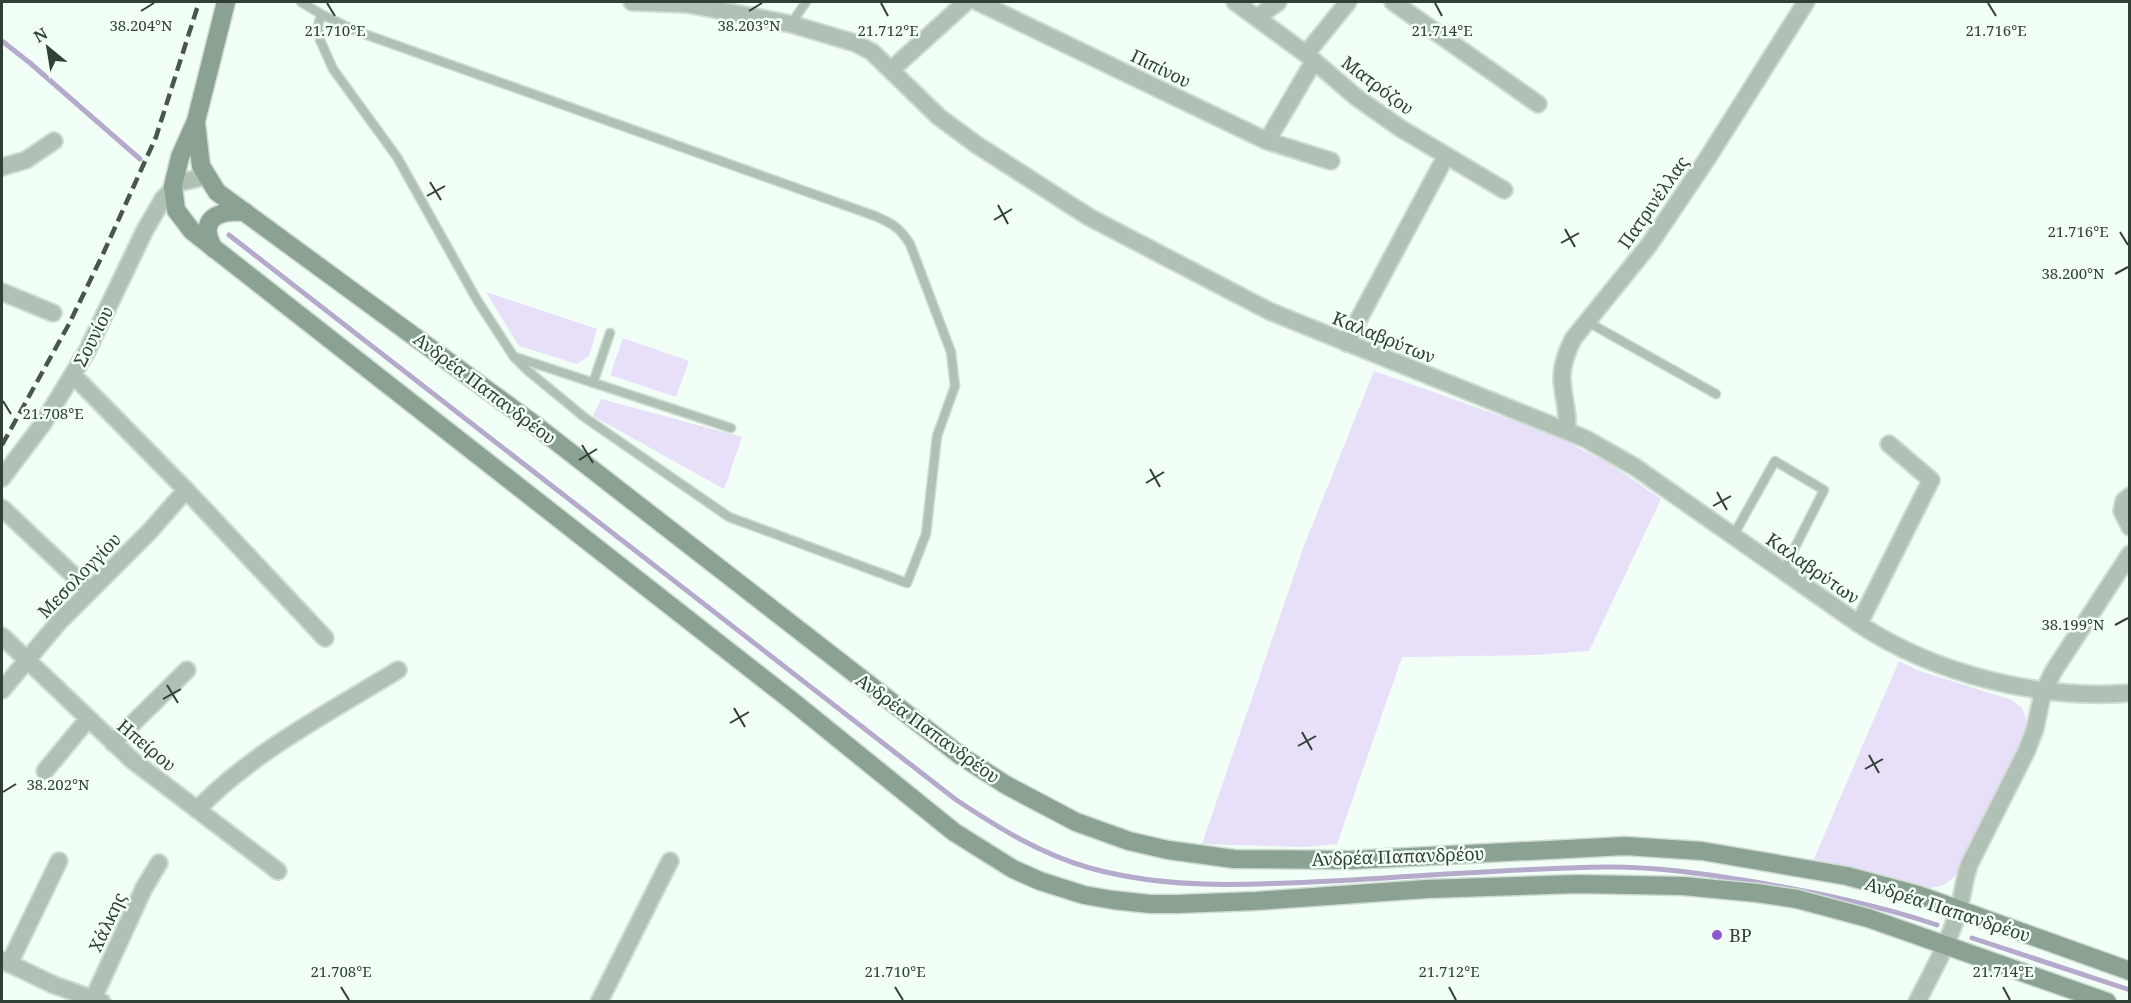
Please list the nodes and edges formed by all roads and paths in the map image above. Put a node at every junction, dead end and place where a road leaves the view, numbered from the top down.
1 (226, 2) edge
2 (301, 2) edge
3 (632, 2) edge
4 (806, 2) edge
5 (966, 2) edge
6 (978, 2) edge
7 (1235, 2) edge
8 (1278, 2) edge
9 (1348, 2) edge
10 (1393, 2) edge
11 (1806, 2) edge
12 (321, 14) junction
13 (1258, 17) junction
14 (791, 24) junction
15 (1310, 57) junction
16 (891, 70) junction
17 (1538, 104) dead end
18 (196, 121) junction
19 (54, 141) dead end
20 (1267, 141) junction
21 (1446, 156) junction
22 (1331, 162) dead end
23 (2, 167) edge
24 (207, 176) junction
25 (173, 186) junction
26 (1504, 189) dead end
27 (245, 212) junction
28 (214, 249) junction
29 (2, 292) edge
30 (53, 313) dead end
31 (1585, 321) junction
32 (610, 333) dead end
33 (1346, 343) junction
34 (514, 357) junction
35 (73, 375) junction
36 (593, 383) junction
37 (1716, 394) dead end
38 (731, 428) dead end
39 (1567, 430) junction
40 (1888, 444) dead end
41 (2, 478) edge
42 (186, 490) junction
43 (2130, 496) edge
44 (2, 508) edge
45 (2130, 527) edge
46 (1732, 537) junction
47 (2130, 555) edge
48 (1783, 571) junction
49 (89, 590) junction
50 (1859, 624) junction
51 (2, 636) edge
52 (325, 638) dead end
53 (27, 660) junction
54 (188, 669) dead end
55 (398, 670) dead end
56 (2, 690) edge
57 (2044, 691) junction
58 (2130, 693) edge
59 (88, 719) junction
60 (112, 743) junction
61 (45, 771) dead end
62 (196, 810) junction
63 (59, 861) dead end
64 (670, 861) dead end
65 (159, 862) dead end
66 (278, 871) dead end
67 (1959, 909) junction
68 (1946, 944) junction
69 (5, 962) edge
70 (2130, 970) edge
71 (2091, 999) edge
72 (98, 1000) edge
73 (599, 1002) edge
74 (1917, 1002) edge
75 (2107, 1002) edge

1 - 18 main road, Σουνίου
2 - 12 lane
3 - 14 street, Καλαβρύτων
4 - 14 lane
5 - 16 street
6 - 20 street, Πιπίνου
7 - 13 street, Ματρόζου
8 - 13 street
9 - 15 street
10 - 17 street
11 - 31 street, Πατρινέλλας
12 - 34 lane
12 - 34 lane
13 - 15 street, Ματρόζου
14 - 16 street, Καλαβρύτων
15 - 20 street
15 - 21 street, Ματρόζου
16 - 33 street, Καλαβρύτων
18 - 24 main road, Ανδρέα Παπανδρέου
18 - 25 main road, Σουνίου
19 - 23 street
20 - 22 street, Πιπίνου
21 - 26 street, Ματρόζου
21 - 33 street
24 - 25 street
24 - 27 main road, Ανδρέα Παπανδρέου
25 - 28 main road, Ανδρέα Παπανδρέου
25 - 35 street, Σουνίου
27 - 28 main road
27 - 67 main road, Ανδρέα Παπανδρέου
28 - 68 main road, Ανδρέα Παπανδρέου
29 - 30 street
31 - 37 lane
31 - 39 street, Πατρινέλλας
32 - 36 lane
33 - 39 street, Καλαβρύτων
34 - 36 lane
35 - 41 street, Σουνίου
35 - 42 street
36 - 38 lane
39 - 46 street, Καλαβρύτων
40 - 50 street
42 - 49 street, Μεσολογγίου
42 - 52 street
43 - 45 street
44 - 49 street
46 - 48 street, Καλαβρύτων
46 - 48 lane
47 - 57 street
48 - 50 street, Καλαβρύτων
49 - 53 street, Μεσολογγίου
50 - 57 street, Καλαβρύτων
51 - 53 street, Ηπείρου
53 - 56 street, Μεσολογγίου
53 - 59 street, Ηπείρου
54 - 60 street
55 - 62 street
57 - 58 street, Καλαβρύτων
57 - 67 street
59 - 60 street, Ηπείρου
59 - 61 street
60 - 62 street, Ηπείρου
62 - 66 street, Ηπείρου
63 - 69 street
64 - 73 street
65 - 72 street, Χάλκης
67 - 68 street
67 - 70 main road, Ανδρέα Παπανδρέου
68 - 71 main road, Ανδρέα Παπανδρέου
68 - 74 street
69 - 72 street
71 - 75 main road, Ανδρέα Παπανδρέου

